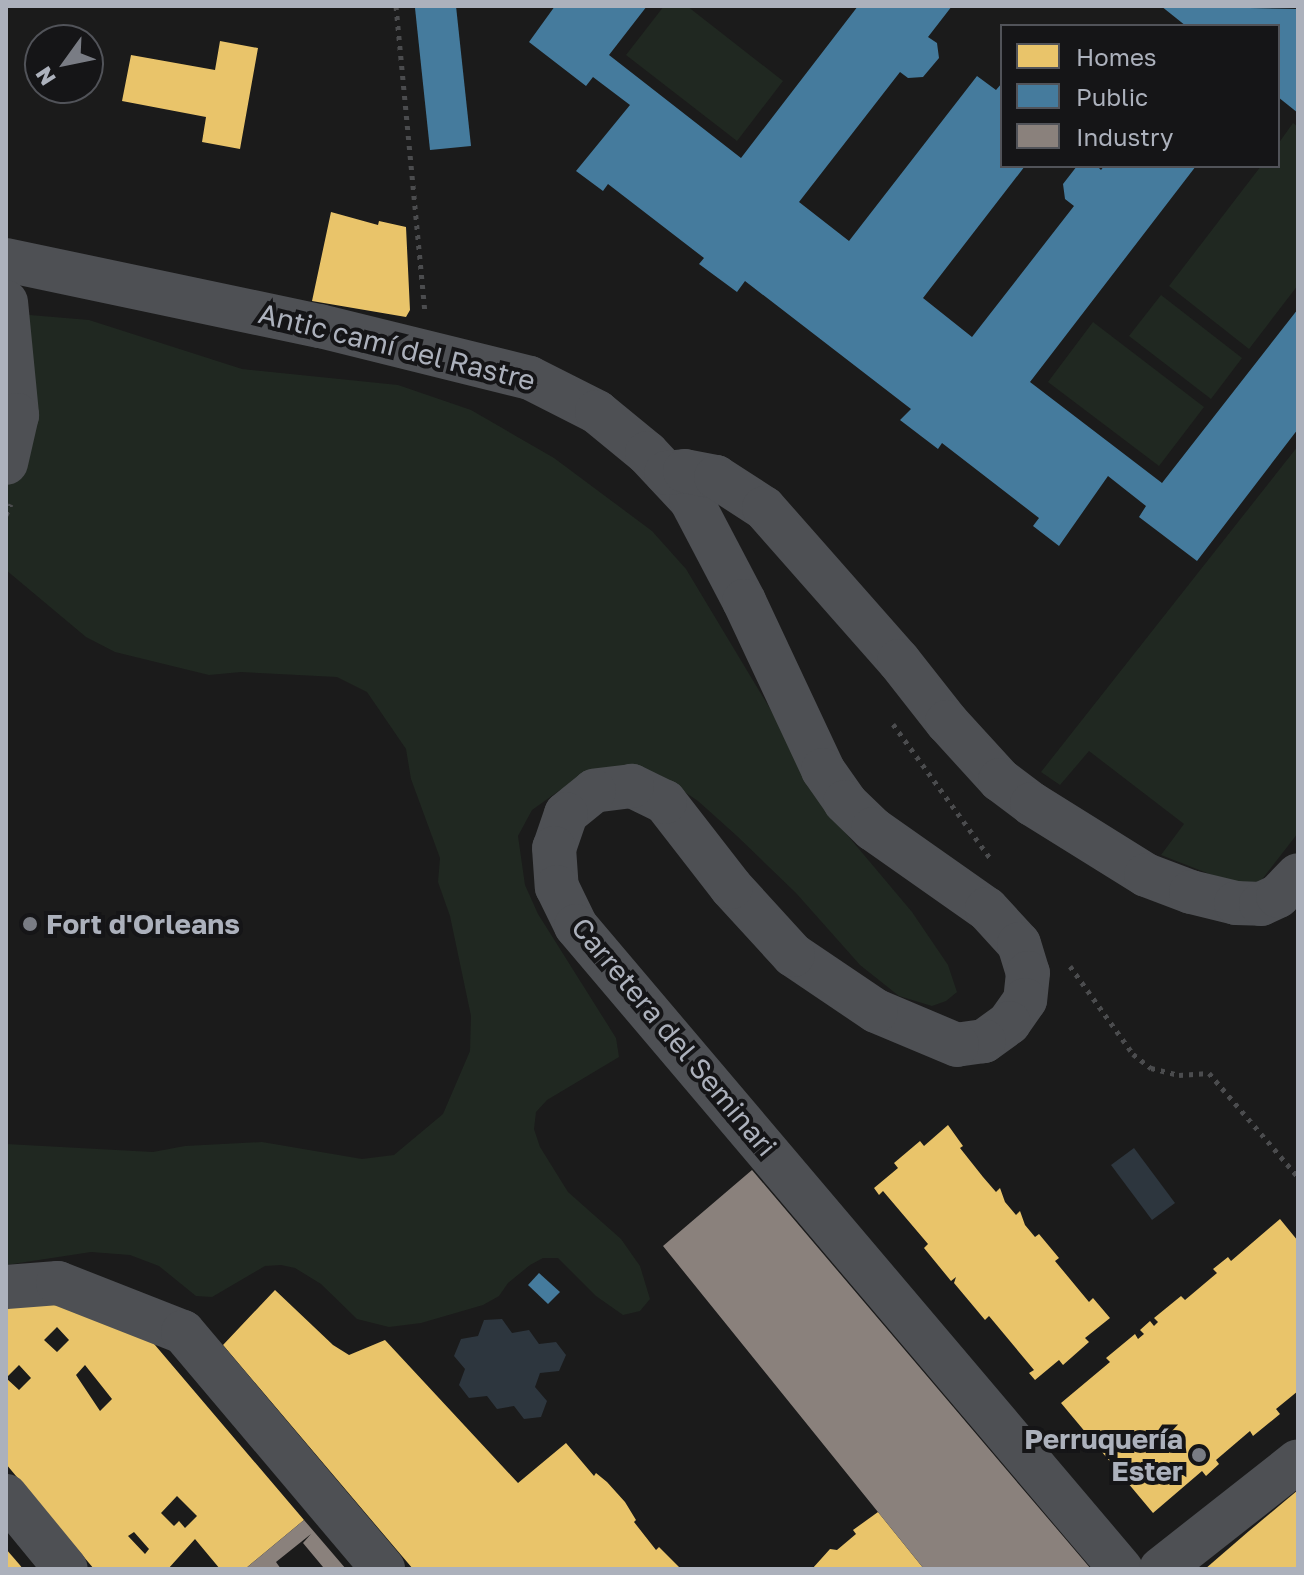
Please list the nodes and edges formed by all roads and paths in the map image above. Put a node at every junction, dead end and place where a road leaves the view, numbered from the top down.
1 (396, 6) edge
2 (8, 280) edge
3 (429, 352) junction
4 (666, 473) junction
5 (10, 479) edge
6 (6, 515) edge
7 (888, 716) dead end
8 (998, 870) dead end
9 (1298, 875) edge
10 (1063, 957) dead end
11 (1298, 1177) edge
12 (6, 1287) edge
13 (1298, 1461) edge
14 (6, 1496) edge
15 (66, 1569) edge
16 (383, 1569) edge
17 (1121, 1569) edge
18 (1161, 1569) edge

1 - 3 path
2 - 3 street, Antic camí del Rastre
2 - 5 street
3 - 4 street, Antic camí del Rastre
4 - 9 street
4 - 17 street, Carretera del Seminari
5 - 6 path
7 - 8 path
10 - 11 path
12 - 16 street
13 - 18 street
14 - 15 street

